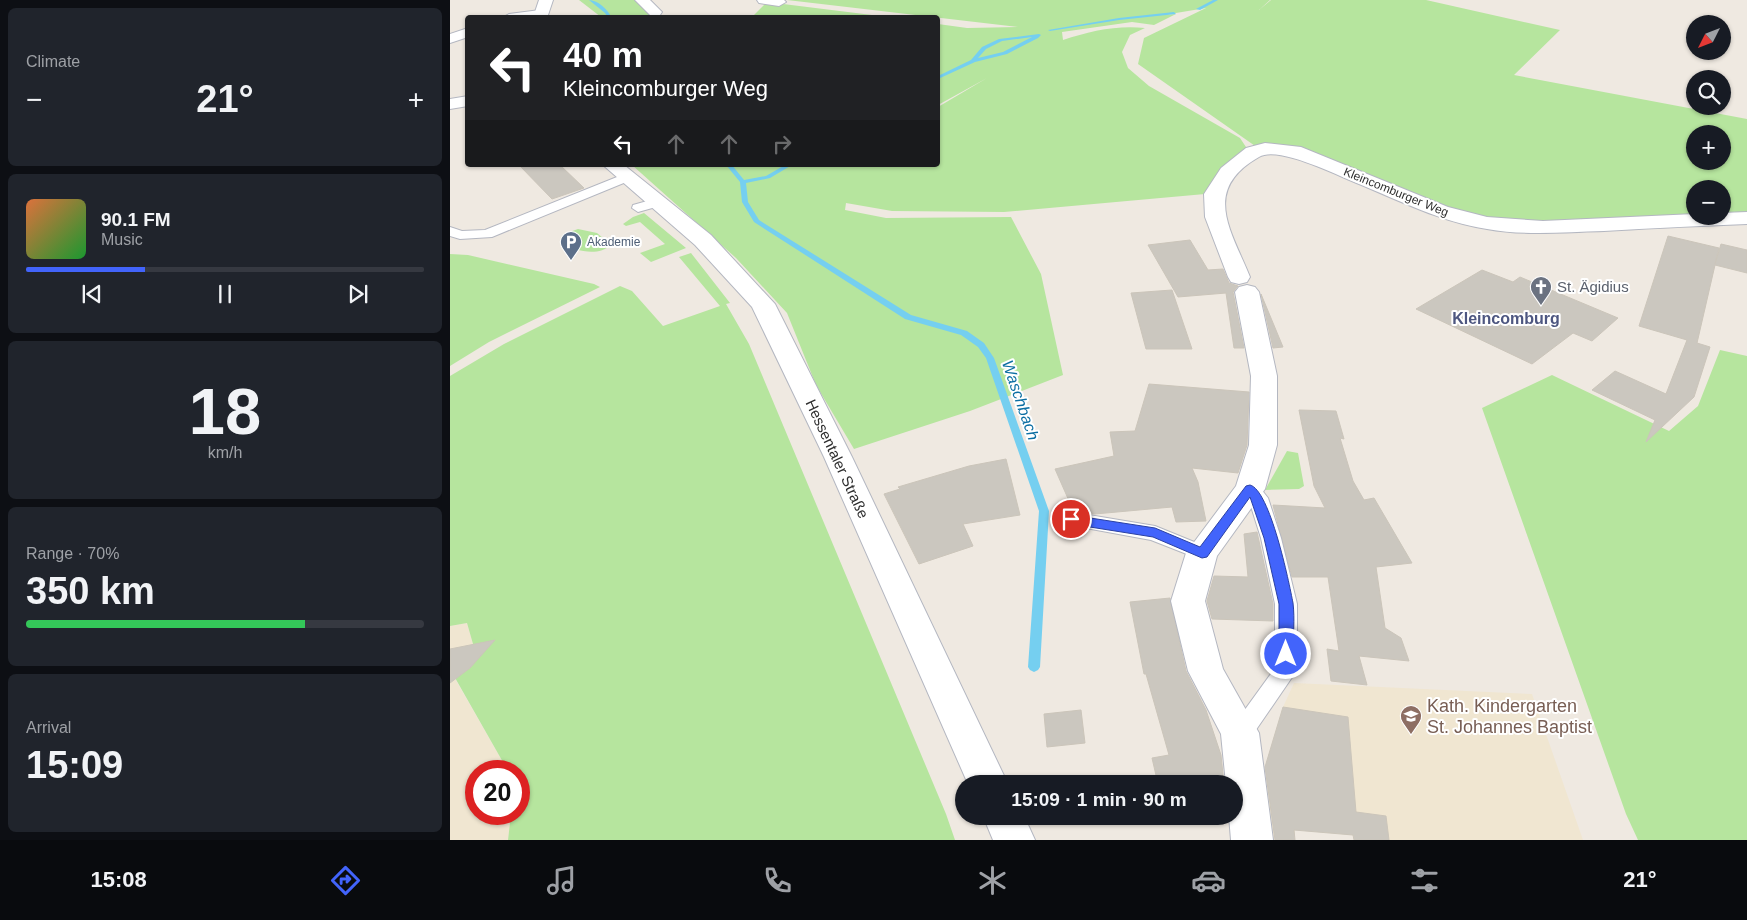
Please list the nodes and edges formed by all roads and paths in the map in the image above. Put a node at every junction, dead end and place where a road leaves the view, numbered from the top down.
1 (546, 0) edge
2 (642, 0) edge
3 (764, 0) edge
4 (779, 2) dead end
5 (655, 12) dead end
6 (540, 15) edge
7 (465, 33) edge
8 (450, 39) edge
9 (465, 102) edge
10 (450, 104) edge
11 (619, 171) edge
12 (1747, 218) edge
13 (450, 231) edge
14 (1250, 489) junction
15 (1071, 519) dead end
16 (1202, 554) junction
17 (1240, 733) junction
18 (984, 775) edge
19 (1007, 825) edge
20 (1014, 840) edge
21 (1252, 840) edge

1 - 6 street
2 - 5 street
3 - 4 street
7 - 8 street
9 - 10 street
11 - 13 lane, Hessentaler Straße
11 - 18 street, Hessentaler Straße
12 - 14 street, Kleincomburger Weg
14 - 16 street, Kleincomburger Weg
14 - 17 lane
15 - 16 lane
16 - 17 street, Kleincomburger Weg
17 - 21 street, Kleincomburger Weg
19 - 20 street

